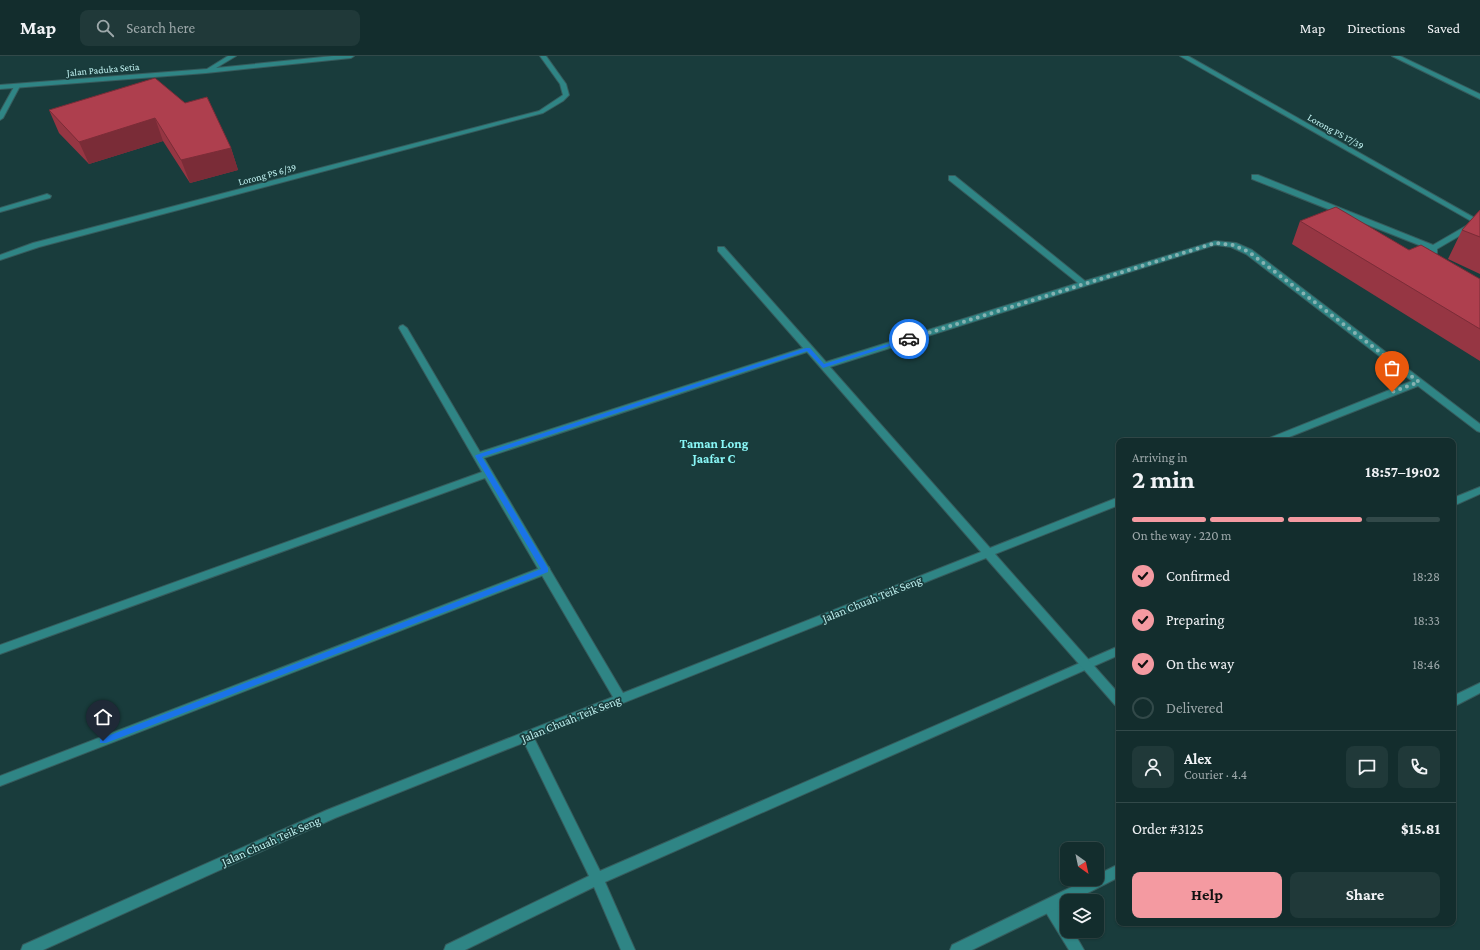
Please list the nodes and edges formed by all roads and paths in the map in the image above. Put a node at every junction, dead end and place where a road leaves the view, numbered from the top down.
1 (233, 56) edge
2 (351, 56) edge
3 (543, 56) edge
4 (1183, 56) edge
5 (1395, 56) edge
6 (206, 71) junction
7 (17, 86) junction
8 (0, 87) edge
9 (1480, 97) edge
10 (0, 118) edge
11 (1255, 177) dead end
12 (952, 178) dead end
13 (47, 196) dead end
14 (0, 210) edge
15 (1479, 223) edge
16 (1433, 248) junction
17 (721, 249) dead end
18 (0, 258) edge
19 (1438, 258) edge
20 (1084, 284) junction
21 (403, 328) dead end
22 (808, 349) junction
23 (823, 366) junction
24 (1419, 382) junction
25 (1480, 429) edge
26 (1278, 438) edge
27 (478, 456) junction
28 (488, 473) junction
29 (1480, 490) edge
30 (1456, 501) edge
31 (1116, 502) edge
32 (988, 553) junction
33 (545, 570) junction
34 (0, 650) edge
35 (1116, 651) edge
36 (1086, 664) junction
37 (1480, 688) edge
38 (620, 699) junction
39 (1116, 699) edge
40 (1456, 700) edge
41 (527, 736) junction
42 (0, 781) edge
43 (1116, 872) edge
44 (598, 879) junction
45 (1048, 906) junction
46 (28, 950) edge
47 (451, 950) edge
48 (628, 950) edge
49 (957, 950) edge
50 (1077, 950) edge

1 - 6 street
2 - 6 street, Jalan Paduka Setia
3 - 18 street, Lorong PS 6/39
4 - 15 street, Lorong PS 17/39
5 - 9 street
6 - 7 street, Jalan Paduka Setia
7 - 8 street, Jalan Paduka Setia
7 - 10 street
11 - 16 street
12 - 20 street
13 - 14 street
15 - 16 street
16 - 19 street
17 - 22 street
20 - 23 street
20 - 24 street
21 - 27 street
22 - 23 street
22 - 27 street
23 - 32 street
24 - 25 street
24 - 26 street
27 - 28 street
28 - 33 street
28 - 34 street
29 - 30 street
31 - 32 street, Jalan Chuah Teik Seng
32 - 36 street
32 - 38 street, Jalan Chuah Teik Seng
33 - 38 street
33 - 42 street
35 - 36 street
36 - 39 street
36 - 44 street
37 - 40 street
38 - 41 street, Jalan Chuah Teik Seng
41 - 44 street
41 - 46 street, Jalan Chuah Teik Seng
43 - 45 street
44 - 47 street
44 - 48 street
45 - 49 street
45 - 50 street

